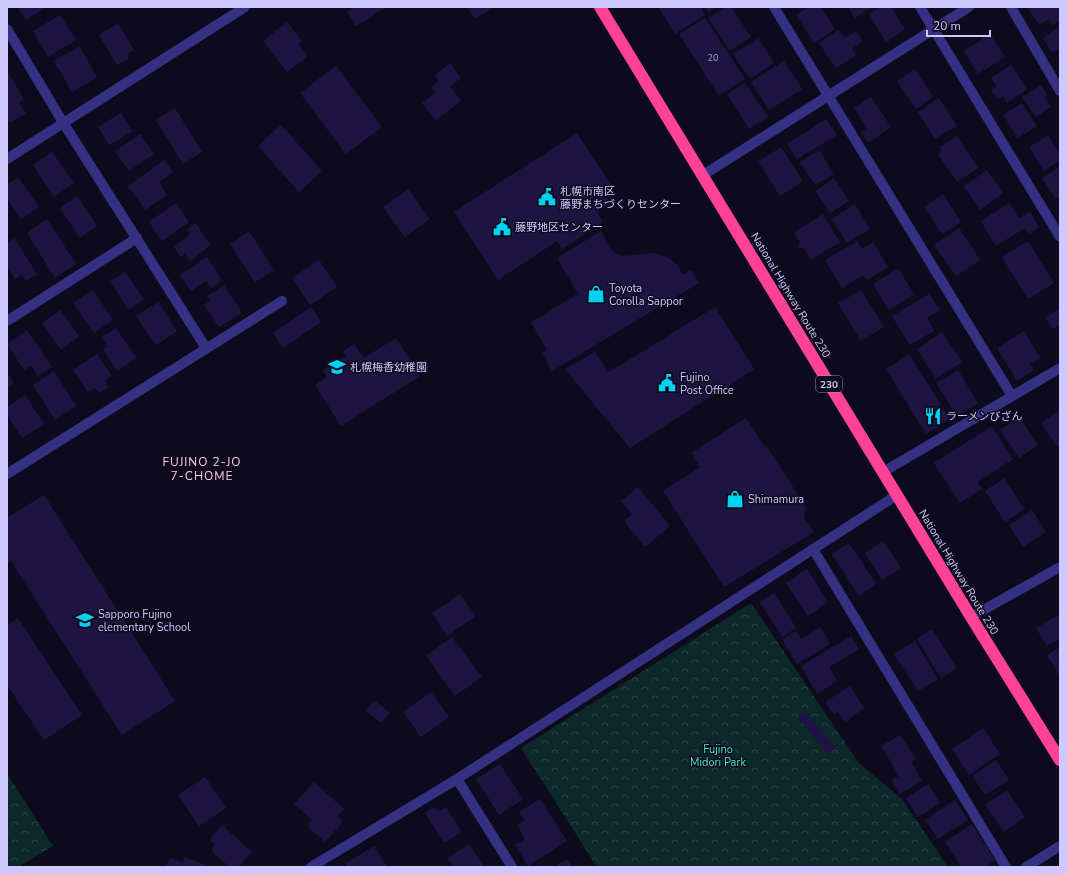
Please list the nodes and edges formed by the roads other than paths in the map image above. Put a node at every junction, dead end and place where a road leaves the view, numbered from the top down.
1 (245, 7) edge
2 (600, 7) edge
3 (774, 7) edge
4 (920, 7) edge
5 (969, 7) edge
6 (1011, 7) edge
7 (7, 29) edge
8 (934, 29) junction
9 (1060, 91) edge
10 (828, 96) junction
11 (64, 124) junction
12 (7, 159) edge
13 (702, 175) junction
14 (1060, 236) edge
15 (137, 238) junction
16 (282, 301) dead end
17 (7, 321) edge
18 (206, 348) junction
19 (1060, 368) edge
20 (1012, 396) junction
21 (883, 472) junction
22 (7, 474) edge
23 (897, 495) junction
24 (813, 549) junction
25 (1060, 567) edge
26 (971, 616) junction
27 (1060, 760) edge
28 (457, 779) junction
29 (1060, 846) edge
30 (311, 867) edge
31 (512, 867) edge
32 (1006, 867) edge
33 (1026, 867) edge

1 - 11 street
2 - 13 highway, National Highway Route 230 / 230
3 - 10 street
4 - 8 street
5 - 8 street
6 - 9 street
7 - 11 street
8 - 10 street
8 - 14 street
10 - 13 street
10 - 20 street
11 - 12 street
11 - 15 street
13 - 21 highway, National Highway Route 230 / 230
15 - 17 street
15 - 18 street
16 - 18 street
18 - 22 street
19 - 20 street
20 - 21 street
21 - 23 highway, National Highway Route 230 / 230
23 - 24 street
23 - 26 highway, National Highway Route 230 / 230
24 - 28 street
24 - 32 street
25 - 26 street
26 - 27 highway, National Highway Route 230 / 230
28 - 30 street
28 - 31 street
29 - 33 street

